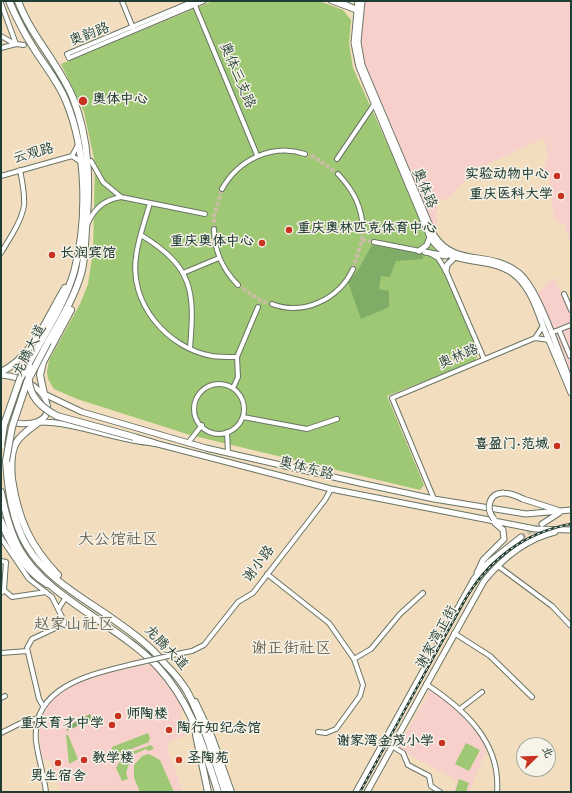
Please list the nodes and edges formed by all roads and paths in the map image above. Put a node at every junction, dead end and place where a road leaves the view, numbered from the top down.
1 (9, 1) edge
2 (122, 1) edge
3 (204, 1) edge
4 (331, 1) edge
5 (339, 1) edge
6 (358, 1) edge
7 (362, 1) edge
8 (194, 2) edge
9 (1, 3) edge
10 (19, 4) edge
11 (358, 10) junction
12 (133, 28) junction
13 (1, 36) edge
14 (27, 37) junction
15 (16, 44) junction
16 (24, 45) junction
17 (33, 47) junction
18 (1, 48) edge
19 (375, 103) junction
20 (86, 142) junction
21 (79, 143) junction
22 (305, 154) tunnel mouth
23 (72, 156) junction
24 (257, 156) junction
25 (337, 159) dead end
26 (91, 161) junction
27 (82, 162) junction
28 (20, 170) junction
29 (338, 174) tunnel mouth
30 (1, 176) edge
31 (222, 189) tunnel mouth
32 (121, 197) junction
33 (150, 203) junction
34 (205, 214) dead end
35 (90, 217) junction
36 (87, 227) junction
37 (214, 229) tunnel mouth
38 (363, 230) tunnel mouth
39 (141, 235) junction
40 (430, 237) junction
41 (374, 242) tunnel mouth
42 (419, 250) junction
43 (425, 252) junction
44 (1, 253) edge
45 (219, 258) junction
46 (454, 258) junction
47 (353, 269) tunnel mouth
48 (446, 271) junction
49 (74, 272) junction
50 (184, 273) junction
51 (238, 285) tunnel mouth
52 (564, 294) dead end
53 (569, 300) edge
54 (272, 304) tunnel mouth
55 (258, 307) dead end
56 (571, 310) edge
57 (571, 325) edge
58 (543, 326) junction
59 (559, 330) junction
60 (551, 333) junction
61 (535, 338) junction
62 (549, 340) junction
63 (190, 348) junction
64 (571, 356) edge
65 (237, 357) junction
66 (484, 359) junction
67 (562, 360) junction
68 (28, 364) junction
69 (1, 372) edge
70 (1, 375) edge
71 (570, 383) edge
72 (233, 388) junction
73 (571, 393) edge
74 (44, 394) junction
75 (243, 417) junction
76 (337, 419) dead end
77 (1, 420) edge
78 (39, 422) junction
79 (202, 425) junction
80 (227, 432) junction
81 (154, 443) junction
82 (188, 443) junction
83 (1, 445) edge
84 (228, 453) junction
85 (331, 489) junction
86 (1, 492) edge
87 (434, 499) junction
88 (571, 510) edge
89 (562, 511) junction
90 (492, 520) junction
91 (1, 521) edge
92 (542, 524) tunnel mouth
93 (571, 530) edge
94 (564, 531) junction
95 (521, 537) tunnel mouth
96 (1, 538) edge
97 (1, 561) edge
98 (498, 566) junction
99 (268, 574) junction
100 (474, 579) junction
101 (3, 592) edge
102 (46, 592) junction
103 (423, 593) dead end
104 (65, 596) junction
105 (79, 596) junction
106 (59, 608) junction
107 (571, 626) edge
108 (454, 633) junction
109 (27, 651) junction
110 (1, 653) edge
111 (354, 659) junction
112 (426, 684) junction
113 (187, 691) junction
114 (482, 692) dead end
115 (532, 697) dead end
116 (43, 706) junction
117 (460, 709) junction
118 (192, 716) junction
119 (203, 717) junction
120 (38, 718) junction
121 (205, 732) junction
122 (318, 732) dead end
123 (1, 733) edge
124 (196, 735) junction
125 (392, 746) junction
126 (46, 792) edge
127 (208, 792) edge
128 (214, 792) edge
129 (218, 792) edge
130 (225, 792) edge
131 (231, 792) edge
132 (234, 792) edge
133 (356, 792) edge
134 (367, 792) edge
135 (440, 792) edge
136 (497, 792) edge

1 - 14 highway, 龙腾大道
2 - 12 street
3 - 8 street, 奥韵路
4 - 11 street
5 - 11 street
6 - 11 main road, 奥体路
7 - 11 main road, 奥体路
8 - 12 street, 奥韵路
8 - 24 street, 奥体三支路
9 - 15 street
10 - 20 highway, 龙腾大道
11 - 19 main road, 奥体路
12 - 12 street, 奥韵路
13 - 15 street
14 - 16 street
14 - 17 highway, 龙腾大道
15 - 16 street
15 - 18 street
16 - 17 street
17 - 21 highway, 龙腾大道
19 - 25 street
19 - 40 main road, 奥体路
19 - 60 main road, 奥体路
20 - 26 highway
20 - 36 highway, 龙腾大道
21 - 23 street
21 - 27 highway, 龙腾大道
22 - 24 street
23 - 27 street
23 - 28 street, 云观路
24 - 31 street
26 - 32 street
26 - 35 highway
27 - 49 highway, 龙腾大道
28 - 30 street, 云观路
28 - 44 street
29 - 38 street
32 - 33 street
32 - 35 street
33 - 34 street
33 - 39 street
35 - 36 street
35 - 74 highway
36 - 105 highway, 龙腾大道, bridge
37 - 45 street
39 - 50 street
39 - 63 street
40 - 42 main road
40 - 46 main road, 奥体路
41 - 42 street
42 - 43 street
43 - 46 main road
43 - 48 street
45 - 50 street
45 - 51 street
46 - 48 main road
46 - 58 main road, 奥体路
47 - 54 street
48 - 66 street
49 - 68 highway, 龙腾大道, bridge
49 - 69 highway
50 - 63 street
52 - 53 street
53 - 56 street
55 - 65 street
57 - 59 street
58 - 61 street
58 - 62 main road, 奥体路
59 - 60 street
59 - 64 street
60 - 67 main road, 奥体路
61 - 62 street
61 - 66 street, 奥林路
62 - 71 main road, 奥体路
63 - 65 street
64 - 67 street
65 - 72 street
66 - 87 street, 奥林路
67 - 71 main road, 奥体路
68 - 81 highway, bridge
68 - 83 highway, 龙腾大道, bridge
70 - 74 main road, 奥体东路
71 - 73 main road, 奥体路
72 - 75 street
72 - 79 street
74 - 78 main road
74 - 82 main road, 奥体东路
75 - 76 street
75 - 80 street
77 - 78 main road, 奥体东路
78 - 81 main road, 奥体东路
78 - 105 highway
79 - 80 street
79 - 82 street
80 - 84 street
81 - 85 main road, 奥体东路
82 - 84 main road, 奥体东路
84 - 87 main road, 奥体东路
85 - 90 main road, 奥体东路
85 - 99 street, 谢小路
86 - 104 highway, 龙腾大道
87 - 89 main road, 奥体东路
88 - 89 main road, 奥体东路
89 - 90 main road, bridge
89 - 92 main road
90 - 94 main road, 奥体东路
90 - 100 main road
91 - 104 highway
93 - 94 main road
94 - 98 main road, 谢家湾正街
95 - 100 main road, 谢家湾正街
96 - 102 street
97 - 101 street
98 - 107 street
98 - 108 main road, 谢家湾正街
99 - 111 street
99 - 116 street, 谢小路, bridge
100 - 133 main road, 谢家湾正街
101 - 102 street
102 - 106 street
103 - 111 street
104 - 106 street
104 - 118 highway, 龙腾大道
105 - 113 highway, 龙腾大道
106 - 109 street
108 - 112 main road, 谢家湾正街
108 - 115 street
109 - 110 street
109 - 116 street
111 - 122 street
112 - 117 street
112 - 125 main road, 谢家湾正街
113 - 119 highway
113 - 121 highway, 龙腾大道
114 - 117 street
116 - 120 street
117 - 136 street
118 - 124 highway
118 - 129 highway, 龙腾大道
119 - 121 highway
119 - 131 highway
119 - 132 highway
120 - 123 street
120 - 126 street
121 - 130 highway, 龙腾大道
124 - 127 highway
124 - 128 highway
125 - 134 main road, 谢家湾正街
125 - 135 street

